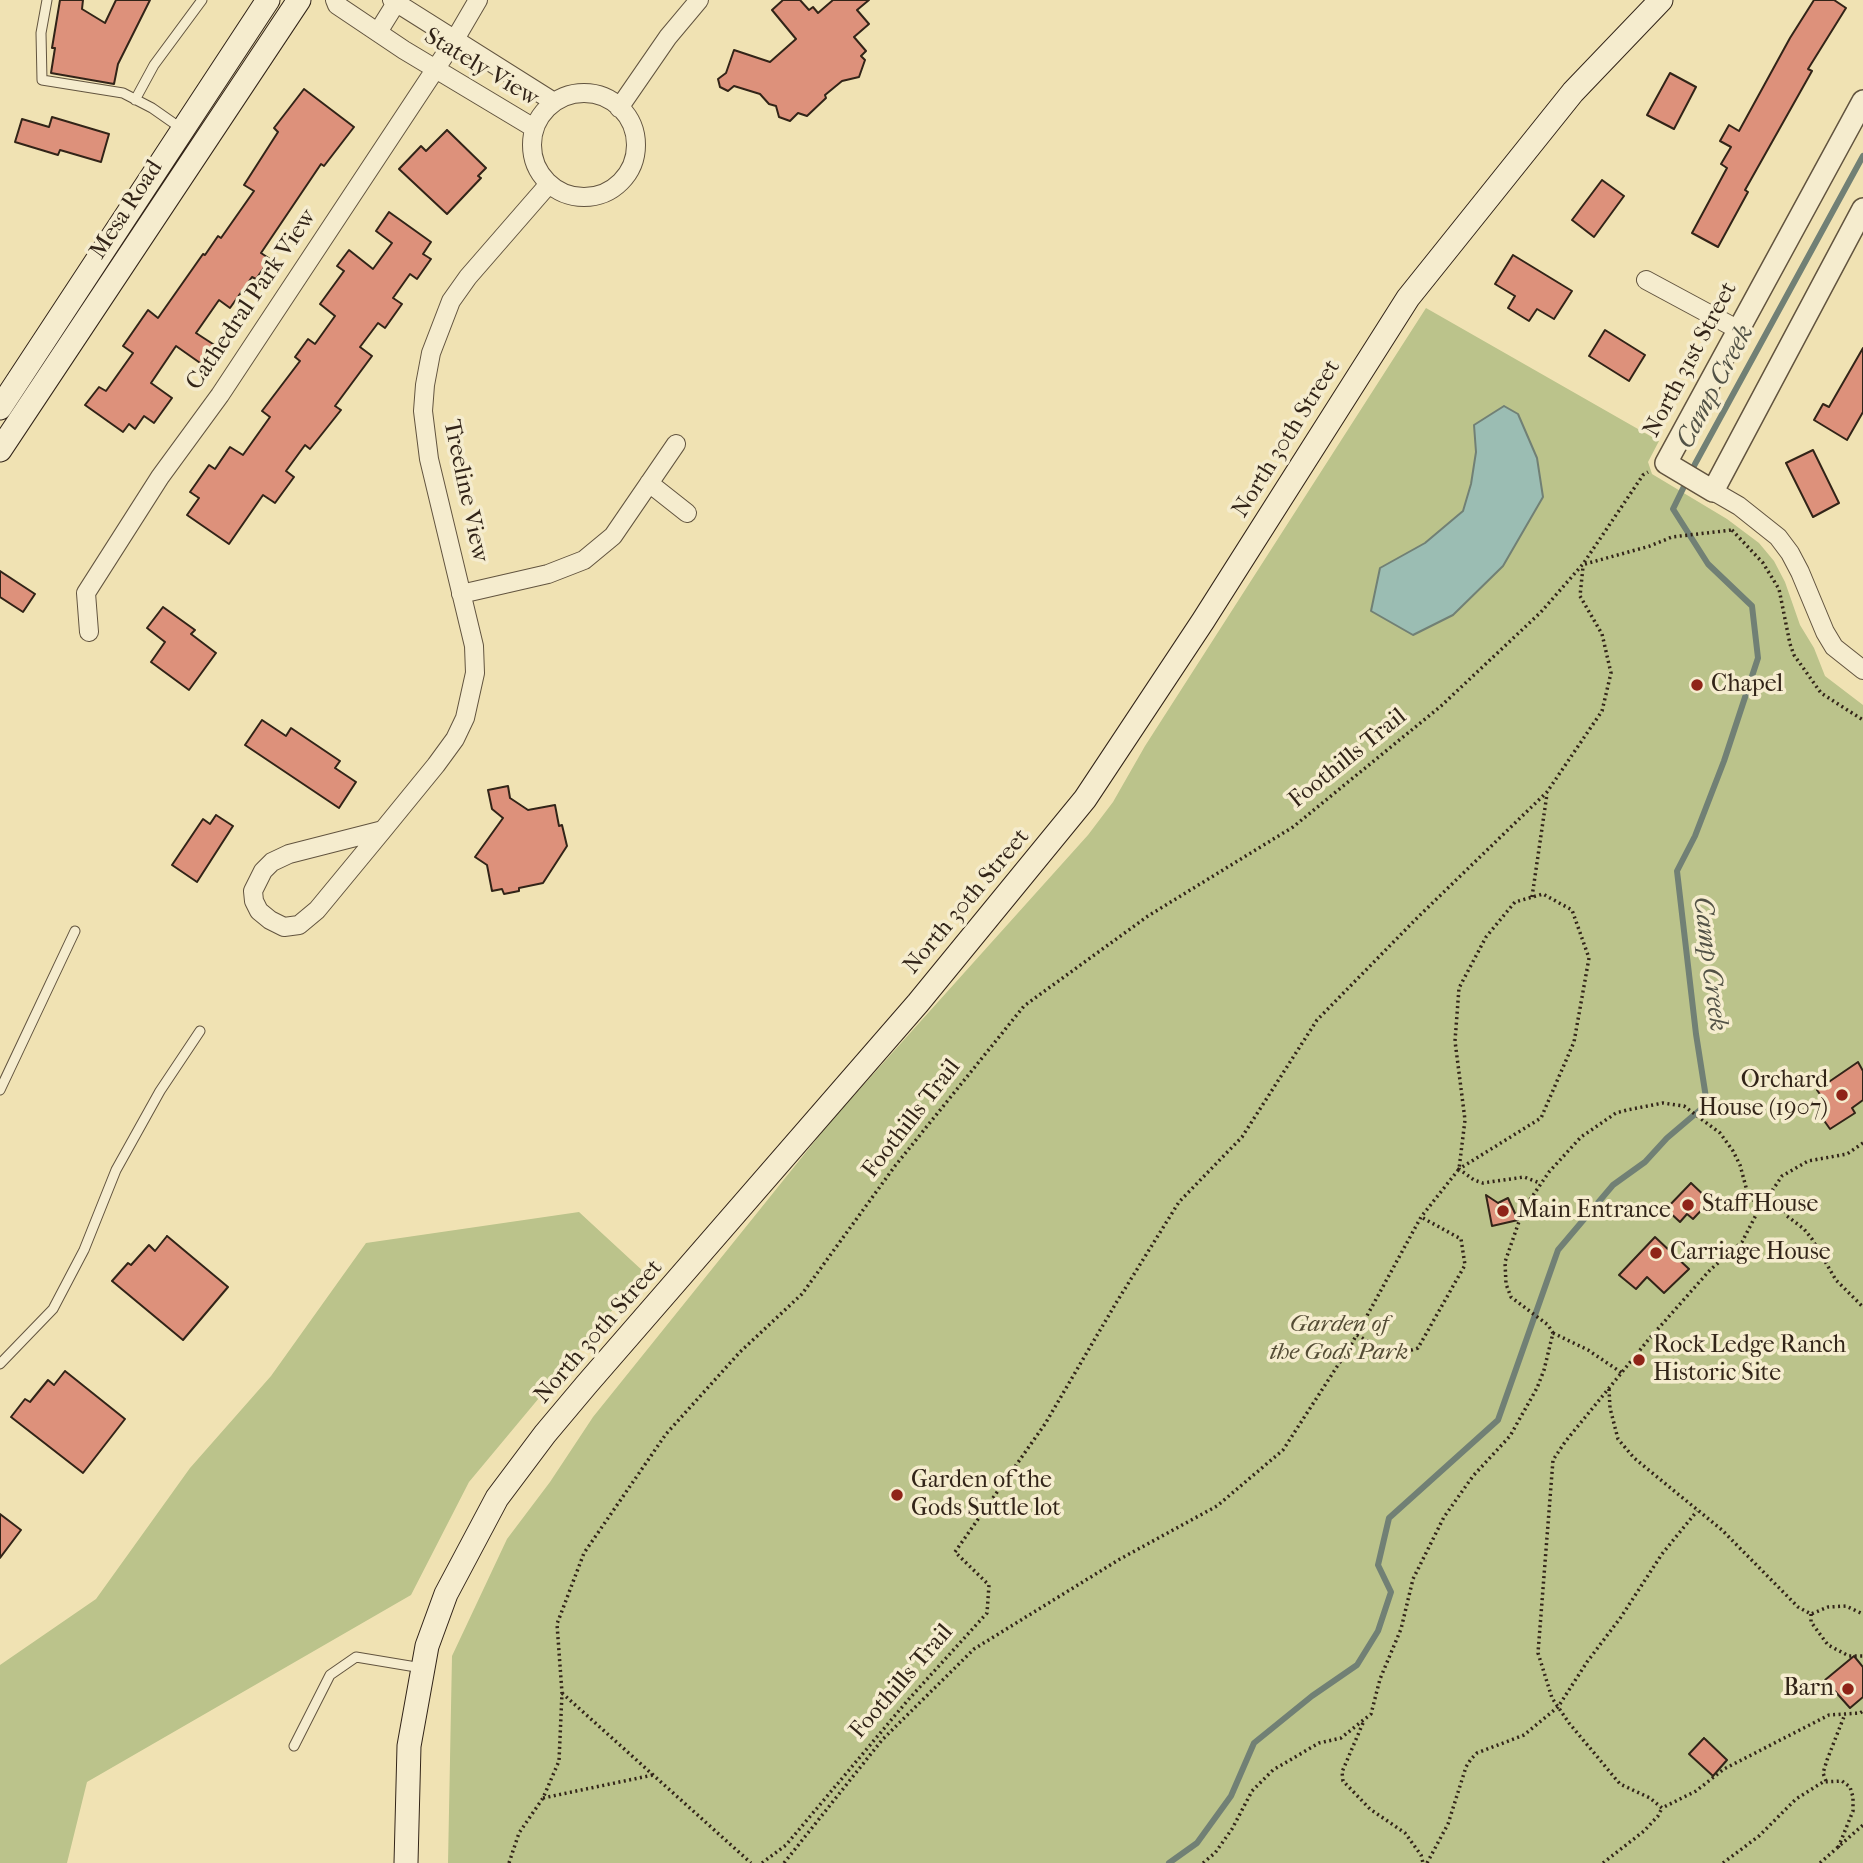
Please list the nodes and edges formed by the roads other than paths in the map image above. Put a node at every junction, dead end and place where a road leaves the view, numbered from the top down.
1 (47, 0) edge
2 (202, 0) edge
3 (268, 0) edge
4 (299, 0) edge
5 (335, 0) edge
6 (478, 0) edge
7 (699, 0) edge
8 (1661, 0) edge
9 (394, 1) edge
10 (378, 32) junction
11 (454, 41) junction
12 (435, 68) junction
13 (135, 100) junction
14 (1863, 101) edge
15 (554, 102) junction
16 (619, 108) junction
17 (534, 128) junction
18 (183, 130) junction
19 (548, 185) junction
20 (1863, 209) edge
21 (1646, 280) dead end
22 (1737, 329) junction
23 (0, 408) edge
24 (676, 444) dead end
25 (0, 450) edge
26 (649, 483) junction
27 (1713, 491) junction
28 (687, 513) dead end
29 (461, 594) junction
30 (89, 632) dead end
31 (1863, 670) edge
32 (383, 830) junction
33 (75, 931) dead end
34 (200, 1031) dead end
35 (0, 1090) edge
36 (0, 1364) edge
37 (422, 1668) junction
38 (293, 1746) dead end
39 (406, 1863) edge

1 - 13 lane
2 - 13 lane
3 - 18 main road, Mesa Road
4 - 25 main road, Mesa Road
5 - 10 street, Stately View
6 - 11 street, Cathedral Park View
7 - 16 street
8 - 37 main road, North 30th Street
9 - 10 street
9 - 11 street, Stately View
10 - 12 street, Stately View
11 - 12 street, Cathedral Park View
11 - 15 street, Stately View
12 - 17 street, Stately View
12 - 30 street, Cathedral Park View
13 - 18 lane
14 - 22 street, North 31st Street
15 - 16 street
15 - 17 street
16 - 19 street
17 - 19 street
18 - 23 main road, Mesa Road
19 - 29 street, Treeline View
20 - 27 street
21 - 22 street
22 - 27 street, North 31st Street
24 - 26 street, Treeline View
26 - 28 street
26 - 29 street, Treeline View
27 - 31 street
29 - 32 street, Treeline View
32 - 32 street, Treeline View
33 - 35 lane
34 - 36 lane
37 - 38 lane
37 - 39 main road, North 30th Street

